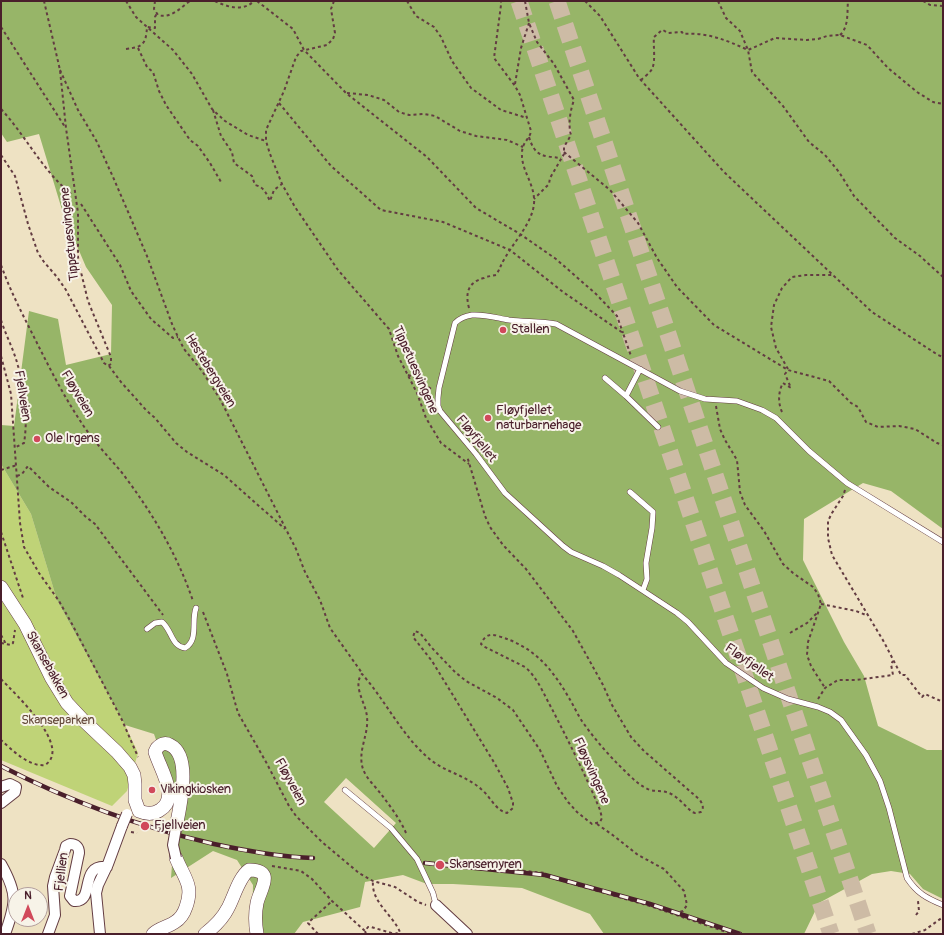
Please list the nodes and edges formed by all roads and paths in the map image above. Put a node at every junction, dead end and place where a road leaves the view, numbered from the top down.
1 (44, 1) edge
2 (126, 1) edge
3 (155, 1) edge
4 (190, 1) edge
5 (215, 1) edge
6 (254, 1) edge
7 (258, 1) edge
8 (334, 1) edge
9 (407, 1) edge
10 (501, 1) edge
11 (525, 1) edge
12 (585, 1) edge
13 (718, 1) edge
14 (848, 1) edge
15 (923, 1) edge
16 (943, 6) edge
17 (157, 13) junction
18 (529, 23) junction
19 (147, 27) junction
20 (1, 28) edge
21 (840, 35) junction
22 (138, 48) junction
23 (126, 49) dead end
24 (304, 50) junction
25 (748, 50) junction
26 (60, 70) junction
27 (641, 80) junction
28 (515, 86) junction
29 (346, 93) junction
30 (278, 103) junction
31 (943, 104) edge
32 (1, 109) edge
33 (212, 109) junction
34 (528, 119) junction
35 (66, 128) junction
36 (529, 137) junction
37 (266, 141) junction
38 (523, 147) junction
39 (564, 152) junction
40 (1, 155) edge
41 (562, 158) junction
42 (221, 182) dead end
43 (282, 184) junction
44 (71, 194) dead end
45 (534, 199) junction
46 (81, 204) dead end
47 (520, 234) junction
48 (510, 250) junction
49 (1, 265) edge
50 (833, 275) junction
51 (943, 277) edge
52 (471, 315) junction
53 (1, 320) edge
54 (623, 333) junction
55 (178, 337) junction
56 (1, 356) edge
57 (943, 357) edge
58 (108, 366) junction
59 (638, 368) junction
60 (788, 370) junction
61 (408, 375) junction
62 (605, 378) dead end
63 (439, 388) junction
64 (626, 396) junction
65 (715, 400) junction
66 (783, 425) junction
67 (658, 427) dead end
68 (463, 440) junction
69 (943, 445) edge
70 (16, 447) junction
71 (469, 464) junction
72 (17, 465) junction
73 (1, 470) edge
74 (17, 476) junction
75 (847, 483) junction
76 (630, 492) dead end
77 (286, 530) junction
78 (1, 532) edge
79 (943, 542) edge
80 (1, 587) edge
81 (643, 590) junction
82 (23, 599) dead end
83 (821, 604) junction
84 (196, 608) junction
85 (818, 613) junction
86 (867, 616) junction
87 (162, 622) junction
88 (25, 624) junction
89 (147, 629) dead end
90 (790, 633) dead end
91 (1, 634) edge
92 (1, 643) edge
93 (7, 645) junction
94 (894, 660) junction
95 (362, 674) junction
96 (1, 679) edge
97 (825, 688) junction
98 (943, 702) edge
99 (814, 705) junction
100 (1, 740) edge
101 (139, 758) dead end
102 (1, 787) edge
103 (345, 790) dead end
104 (135, 800) junction
105 (1, 803) edge
106 (597, 824) junction
107 (176, 828) joint
108 (406, 834) dead end
109 (176, 858) joint
110 (445, 863) dead end
111 (1, 864) edge
112 (107, 866) junction
113 (267, 866) dead end
114 (373, 881) junction
115 (919, 893) junction
116 (332, 901) junction
117 (943, 905) edge
118 (436, 906) junction
119 (916, 915) dead end
120 (678, 916) junction
121 (943, 917) edge
122 (365, 932) edge
123 (5, 934) edge
124 (48, 934) edge
125 (100, 934) edge
126 (153, 934) edge
127 (205, 934) edge
128 (257, 934) edge
129 (318, 934) edge
130 (467, 934) edge
131 (732, 934) edge
132 (912, 934) edge

1 - 26 path, Tippetuesvingene
2 - 19 path
3 - 17 path
4 - 17 path
5 - 6 path
7 - 24 path
8 - 24 path
9 - 34 path
10 - 28 path
11 - 18 path
12 - 27 path
13 - 25 path
14 - 21 path
15 - 16 path
17 - 19 path
18 - 28 path
18 - 39 path
19 - 22 path
19 - 33 path
20 - 35 path
21 - 25 path
21 - 31 path
22 - 23 path
22 - 42 path
24 - 29 path
24 - 30 path, Tippetuesvingene
25 - 27 path
25 - 51 path
26 - 35 path, Tippetuesvingene
26 - 55 path, Hestebergveien
27 - 50 path
28 - 34 path
29 - 38 path
29 - 47 path
30 - 37 path, Tippetuesvingene
30 - 48 path
32 - 44 path
33 - 37 path
33 - 43 path
34 - 36 path
35 - 58 path, Tippetuesvingene
36 - 38 path
36 - 41 path
37 - 43 path, Tippetuesvingene
38 - 45 path
39 - 41 path
39 - 60 path
40 - 58 path, Tippetuesvingene
41 - 45 path
43 - 61 path, Tippetuesvingene
45 - 47 path
46 - 55 path
47 - 48 path
47 - 54 path
48 - 52 path
48 - 54 path
49 - 84 path, Fløyveien
50 - 57 path
50 - 60 path
52 - 59 lane
52 - 63 lane, Fløyfjellet
53 - 70 path
54 - 59 path
55 - 77 path, Hestebergveien
56 - 70 path, Fjellveien
58 - 77 path
59 - 64 lane
59 - 65 lane
60 - 66 path
60 - 69 path
61 - 63 path
61 - 71 path, Tippetuesvingene
62 - 64 lane
63 - 68 lane, Fløyfjellet
64 - 67 lane
65 - 66 lane
65 - 83 path
66 - 75 lane
68 - 71 path, Fløysvingene
68 - 81 lane, Fløyfjellet
70 - 72 path, Fjellveien
71 - 106 path, Fløysvingene
72 - 73 path
72 - 74 path, Fjellveien
74 - 87 path
74 - 101 path, Fjellveien
75 - 79 lane
75 - 86 path
76 - 81 lane
77 - 95 path, Hestebergveien
78 - 82 path
80 - 88 street, Skansebakken
81 - 99 lane, Fløyfjellet
83 - 85 path
83 - 86 path
84 - 87 lane
84 - 114 path, Fløyveien
85 - 90 path
85 - 97 path
86 - 94 path
87 - 89 lane
88 - 93 path
88 - 104 street, Skansebakken
91 - 93 path
92 - 93 path
94 - 97 path
94 - 98 path
95 - 106 path, Fløysvingene
95 - 108 path
96 - 100 path
97 - 99 path
99 - 115 lane, Fløyfjellet
102 - 105 street
103 - 118 lane
104 - 107 street
104 - 112 street, bridge
106 - 120 path
107 - 109 street, bridge
109 - 126 street
110 - 120 path
111 - 123 street
112 - 124 street, Fjellien
112 - 125 street
113 - 116 path
114 - 118 path, Fløyveien
114 - 122 path
115 - 117 lane, Fløyfjellet
115 - 119 path
116 - 122 path
116 - 129 path
118 - 130 street
120 - 131 path
121 - 132 path
127 - 128 street

